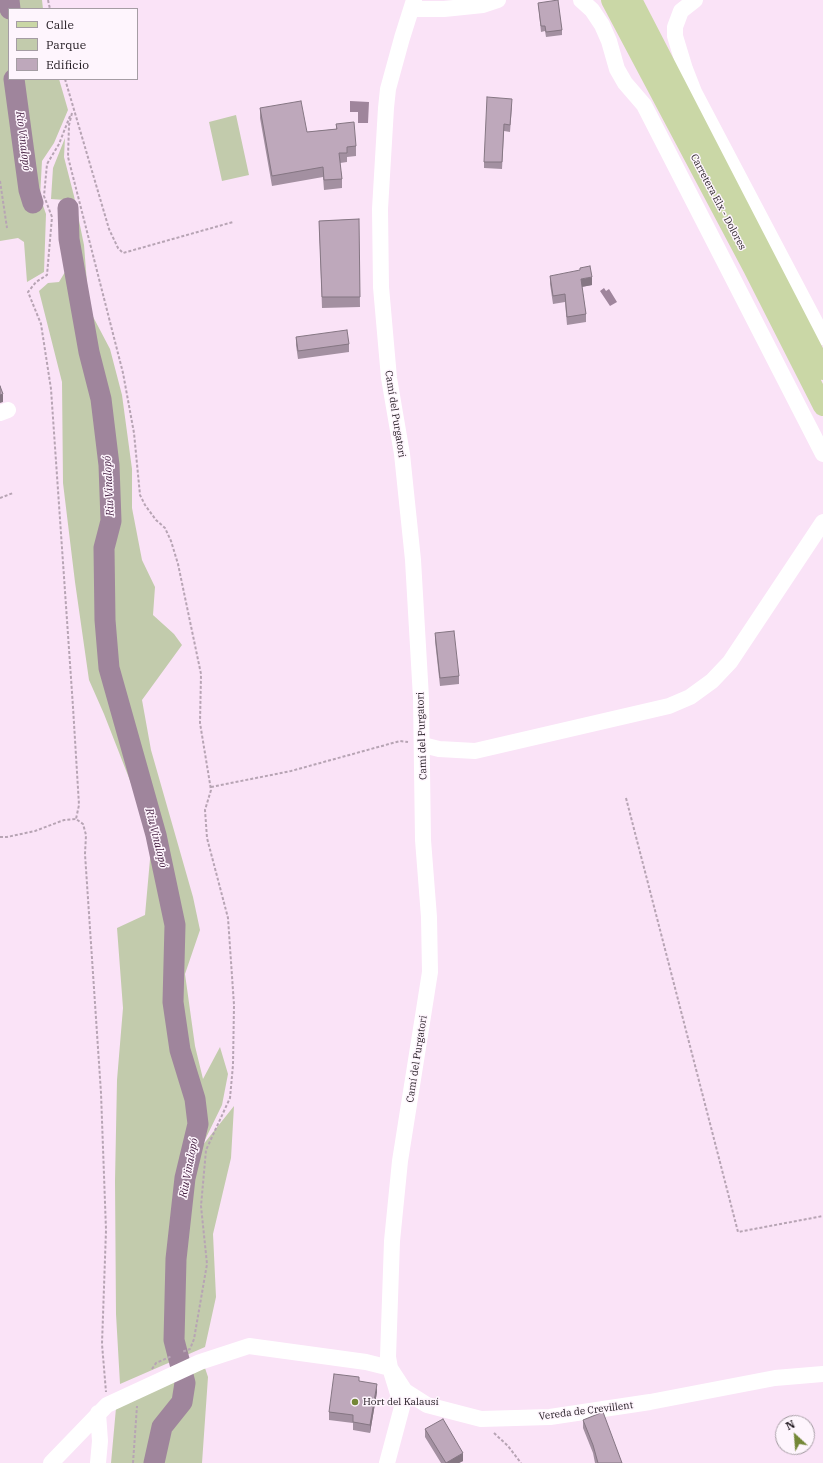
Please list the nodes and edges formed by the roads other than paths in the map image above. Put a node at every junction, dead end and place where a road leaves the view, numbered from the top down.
1 (498, 0) edge
2 (581, 0) edge
3 (611, 0) edge
4 (632, 0) edge
5 (695, 0) edge
6 (413, 4) edge
7 (823, 337) edge
8 (823, 370) edge
9 (823, 406) edge
10 (823, 454) edge
11 (823, 522) edge
12 (423, 745) junction
13 (390, 1368) junction
14 (823, 1374) edge
15 (108, 1406) junction
16 (51, 1463) edge
17 (98, 1463) edge
18 (387, 1463) edge

1 - 6 street
2 - 10 street
3 - 9 main road, Carretera Elx - Dolores
4 - 8 main road, Carretera Elx - Dolores
5 - 7 street
6 - 12 street, Camí del Purgatori
11 - 12 street
12 - 13 street, Camí del Purgatori
13 - 14 street, Vereda de Crevillent
13 - 15 street
13 - 18 street, Camí del Purgatori
15 - 16 street
15 - 17 street

